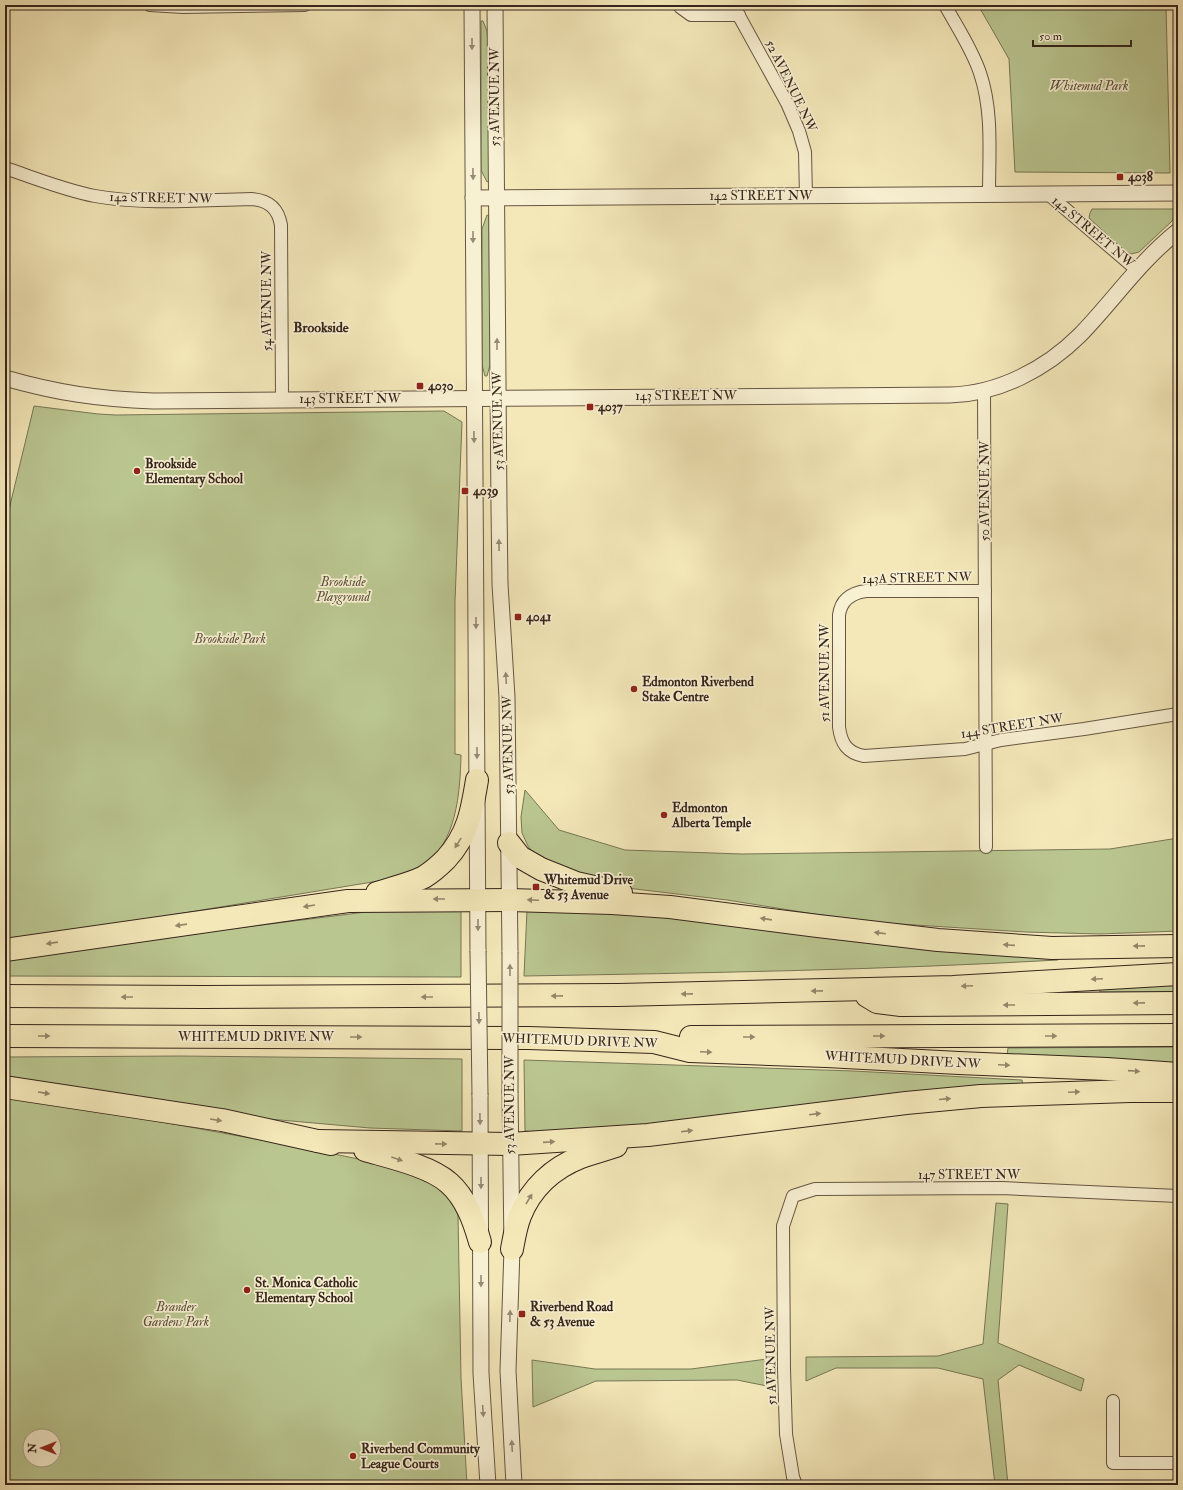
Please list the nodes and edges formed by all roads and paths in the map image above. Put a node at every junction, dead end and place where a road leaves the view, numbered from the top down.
1 (150, 5) edge
2 (305, 5) edge
3 (472, 5) edge
4 (495, 5) edge
5 (680, 5) edge
6 (733, 5) edge
7 (945, 5) edge
8 (739, 16) junction
9 (5, 168) edge
10 (1178, 193) edge
11 (989, 194) junction
12 (1048, 194) junction
13 (806, 196) junction
14 (473, 198) junction
15 (496, 198) junction
16 (272, 206) joint
17 (1178, 231) edge
18 (1137, 270) junction
19 (5, 378) edge
20 (984, 391) junction
21 (497, 397) junction
22 (474, 398) junction
23 (282, 399) junction
24 (985, 592) junction
25 (849, 596) joint
26 (1178, 714) edge
27 (986, 744) junction
28 (850, 751) joint
29 (477, 780) junction
30 (509, 843) junction
31 (986, 847) dead end
32 (478, 899) junction
33 (510, 900) junction
34 (348, 901) junction
35 (670, 907) junction
36 (1178, 946) edge
37 (5, 950) edge
38 (1178, 974) edge
39 (856, 991) junction
40 (5, 996) edge
41 (1178, 1003) edge
42 (5, 1036) edge
43 (1178, 1036) edge
44 (654, 1042) junction
45 (1178, 1074) edge
46 (5, 1087) edge
47 (1178, 1091) edge
48 (648, 1136) junction
49 (318, 1141) junction
50 (481, 1144) junction
51 (510, 1144) junction
52 (1178, 1196) edge
53 (783, 1226) joint
54 (480, 1242) junction
55 (512, 1249) junction
56 (1113, 1400) dead end
57 (1178, 1463) edge
58 (488, 1485) edge
59 (514, 1485) edge
60 (796, 1485) edge

1 - 2 street
3 -> 14 street, 53 AVENUE NW
4 - 15 street, 53 AVENUE NW
5 - 8 street
6 - 8 street, 52 AVENUE NW
7 - 11 street
8 - 13 street, 52 AVENUE NW
9 - 16 street, 142 STREET NW
10 - 12 street, 142 STREET NW
11 - 12 street, 142 STREET NW
11 - 13 street, 142 STREET NW
12 - 18 street, 142 STREET NW
13 - 15 street, 142 STREET NW
14 - 15 street, 142 STREET NW
14 -> 22 street, 53 AVENUE NW
21 -> 15 street, 53 AVENUE NW
16 - 23 street, 54 AVENUE NW
17 - 18 street
18 - 20 street
19 - 23 street, 143 STREET NW
20 - 21 street, 143 STREET NW
20 - 24 street, 50 AVENUE NW
21 - 22 street, 143 STREET NW
30 -> 21 street, 53 AVENUE NW
22 - 23 street, 143 STREET NW
22 -> 29 street, 53 AVENUE NW
24 - 25 street, 143A STREET NW
24 - 27 street, 50 AVENUE NW
25 - 28 street, 51 AVENUE NW
26 - 27 street, 144 STREET NW
27 - 28 street, 144 STREET NW
27 - 31 street, 50 AVENUE NW
29 - 32 street, 53 AVENUE NW
29 -> 34 highway
30 - 33 street, 53 AVENUE NW
30 - 35 highway
32 - 33 highway
32 -> 34 highway
32 -> 50 street, 53 AVENUE NW, bridge
35 -> 33 highway
51 -> 33 street, 53 AVENUE NW, bridge
34 -> 37 highway
36 -> 35 highway
38 -> 39 highway
39 -> 40 highway
41 -> 39 highway
42 -> 44 highway, WHITEMUD DRIVE NW
44 -> 43 highway
44 -> 45 highway, WHITEMUD DRIVE NW
46 -> 49 highway
48 -> 47 highway
51 -> 48 highway
55 -> 48 highway
49 -> 50 highway
49 -> 54 highway
50 - 51 highway
50 -> 54 street, 53 AVENUE NW
51 - 55 street, 53 AVENUE NW
52 - 53 street, 147 STREET NW
53 - 60 street, 51 AVENUE NW
54 -> 58 street, 53 AVENUE NW
59 -> 55 street, 53 AVENUE NW
56 - 57 street

